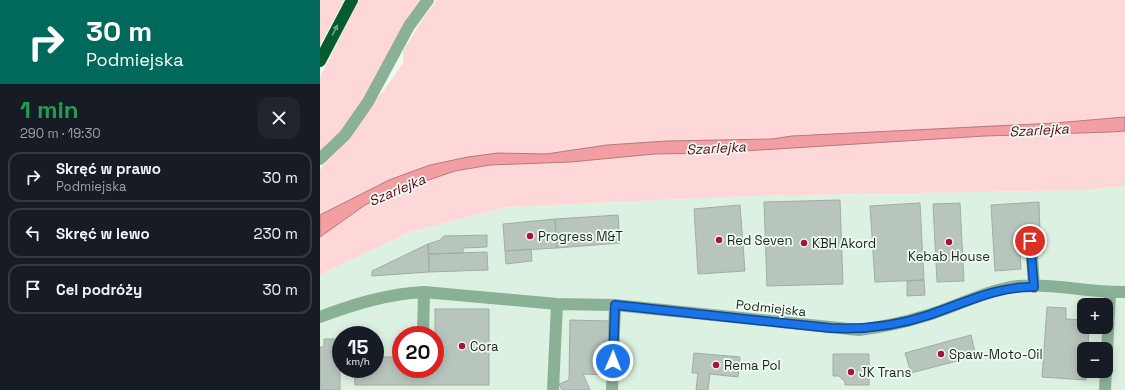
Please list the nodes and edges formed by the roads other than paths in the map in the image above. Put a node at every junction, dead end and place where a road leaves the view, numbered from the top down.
1 (352, 0) edge
2 (428, 0) edge
3 (320, 61) edge
4 (320, 159) edge
5 (1030, 241) dead end
6 (1034, 287) junction
7 (424, 292) junction
8 (1110, 292) junction
9 (1125, 292) edge
10 (557, 304) junction
11 (615, 305) junction
12 (320, 317) edge
13 (423, 326) edge
14 (553, 390) edge
15 (612, 390) edge
16 (1105, 390) edge

3 -> 1 highway
2 - 4 street
5 - 6 street
6 - 8 street, Podmiejska
6 - 11 street, Podmiejska
7 - 10 street, Podmiejska
7 - 12 street, Podmiejska
7 - 13 street
8 - 9 street, Podmiejska
8 - 16 street
10 - 11 street, Podmiejska
10 - 14 street
11 - 15 street

